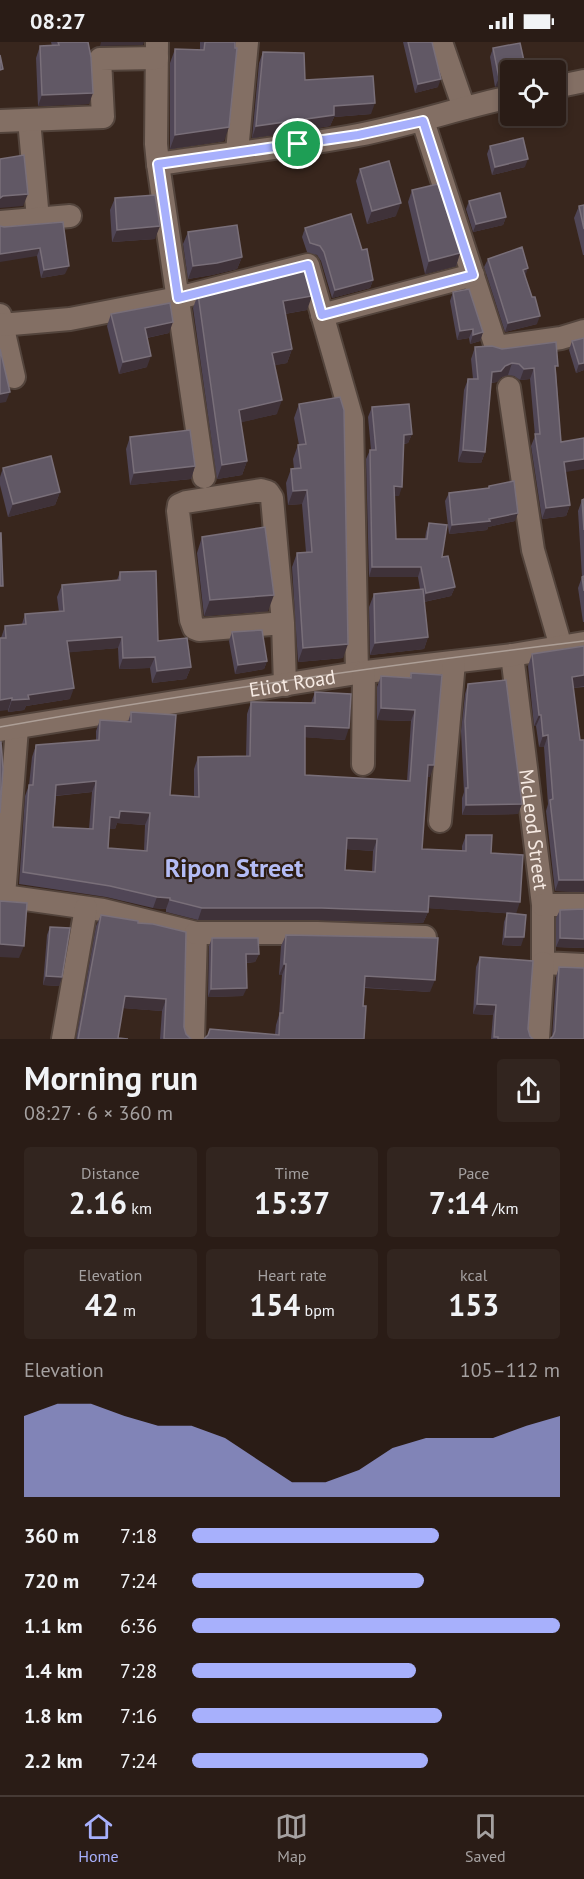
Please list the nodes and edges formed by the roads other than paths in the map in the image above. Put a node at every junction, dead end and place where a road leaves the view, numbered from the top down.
1 (247, 42) edge
2 (441, 42) edge
3 (157, 50) edge
4 (584, 81) edge
5 (566, 85) edge
6 (500, 99) edge
7 (464, 108) junction
8 (29, 120) junction
9 (0, 121) edge
10 (423, 121) junction
11 (237, 152) junction
12 (158, 164) junction
13 (70, 216) dead end
14 (38, 219) junction
15 (0, 222) edge
16 (473, 275) junction
17 (178, 298) junction
18 (322, 315) junction
19 (1, 322) edge
20 (584, 331) edge
21 (14, 377) dead end
22 (509, 388) dead end
23 (204, 477) dead end
24 (284, 623) junction
25 (584, 643) edge
26 (561, 647) junction
27 (512, 655) junction
28 (454, 662) junction
29 (361, 673) junction
30 (285, 685) junction
31 (8, 729) edge
32 (363, 764) dead end
33 (440, 821) dead end
34 (543, 905) junction
35 (584, 905) edge
36 (86, 908) junction
37 (196, 933) junction
38 (425, 937) edge
39 (543, 963) junction
40 (584, 964) edge
41 (63, 1039) edge
42 (192, 1039) edge
43 (538, 1039) edge

1 - 11 street
2 - 7 street
3 - 8 street
3 - 12 street
4 - 5 street
6 - 7 street
7 - 10 street
8 - 9 street
8 - 14 street
10 - 11 street
10 - 16 street
11 - 12 street
12 - 17 street
13 - 14 street
14 - 15 street
16 - 18 street
16 - 20 street
17 - 18 street
17 - 19 street
17 - 23 street
18 - 29 street
19 - 21 street
22 - 26 street
24 - 24 street
24 - 30 street
25 - 26 street, Eliot Road
26 - 27 street, Eliot Road
27 - 28 street, Eliot Road
27 - 34 street, McLeod Street
28 - 29 street, Eliot Road
28 - 33 street
29 - 30 street, Eliot Road
29 - 32 street
30 - 31 street, Eliot Road
31 - 36 street
34 - 35 street
34 - 39 street, McLeod Street
36 - 37 street
36 - 41 street
37 - 38 street
37 - 42 street
39 - 40 street
39 - 43 street, McLeod Street

